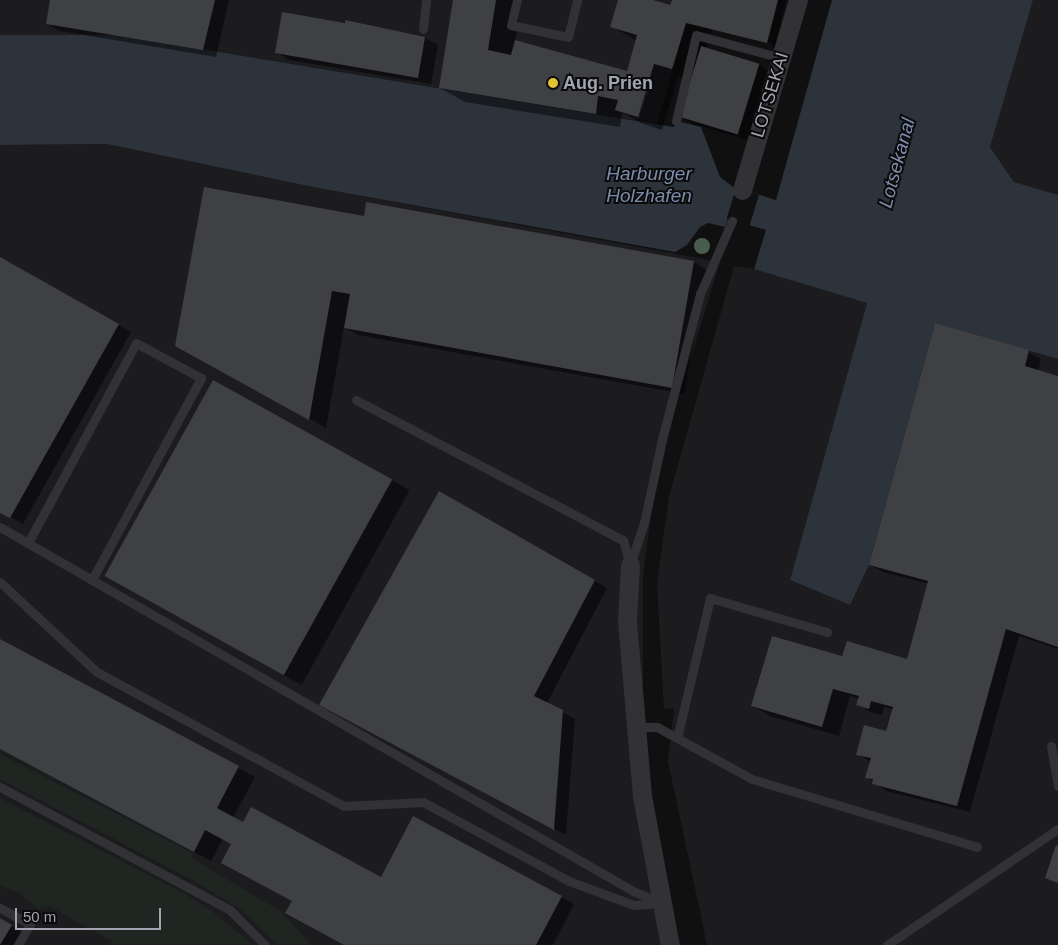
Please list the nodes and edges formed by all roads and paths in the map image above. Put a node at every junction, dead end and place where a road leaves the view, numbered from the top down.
1 (426, 0) edge
2 (517, 0) edge
3 (577, 0) edge
4 (798, 0) edge
5 (422, 29) dead end
6 (781, 58) junction
7 (676, 121) dead end
8 (742, 190) dead end
9 (732, 221) dead end
10 (356, 400) dead end
11 (0, 528) edge
12 (28, 543) junction
13 (630, 565) junction
14 (92, 580) junction
15 (0, 582) edge
16 (827, 632) dead end
17 (635, 727) junction
18 (677, 738) junction
19 (1051, 746) dead end
20 (0, 786) edge
21 (1058, 786) edge
22 (1058, 829) edge
23 (978, 847) dead end
24 (661, 903) junction
25 (0, 908) edge
26 (19, 945) edge
27 (265, 945) edge
28 (670, 945) edge
29 (887, 945) edge

1 - 5 lane
2 - 3 lane
4 - 6 street, LOTSEKAI
6 - 7 lane
6 - 8 street, LOTSEKAI
9 - 13 lane
10 - 13 lane
11 - 12 lane
12 - 14 lane
12 - 14 lane
13 - 17 street
14 - 24 lane
15 - 24 lane
16 - 18 lane
17 - 18 lane
17 - 24 street
18 - 23 lane
19 - 21 lane
20 - 27 lane
22 - 29 lane
24 - 28 street
25 - 26 lane

